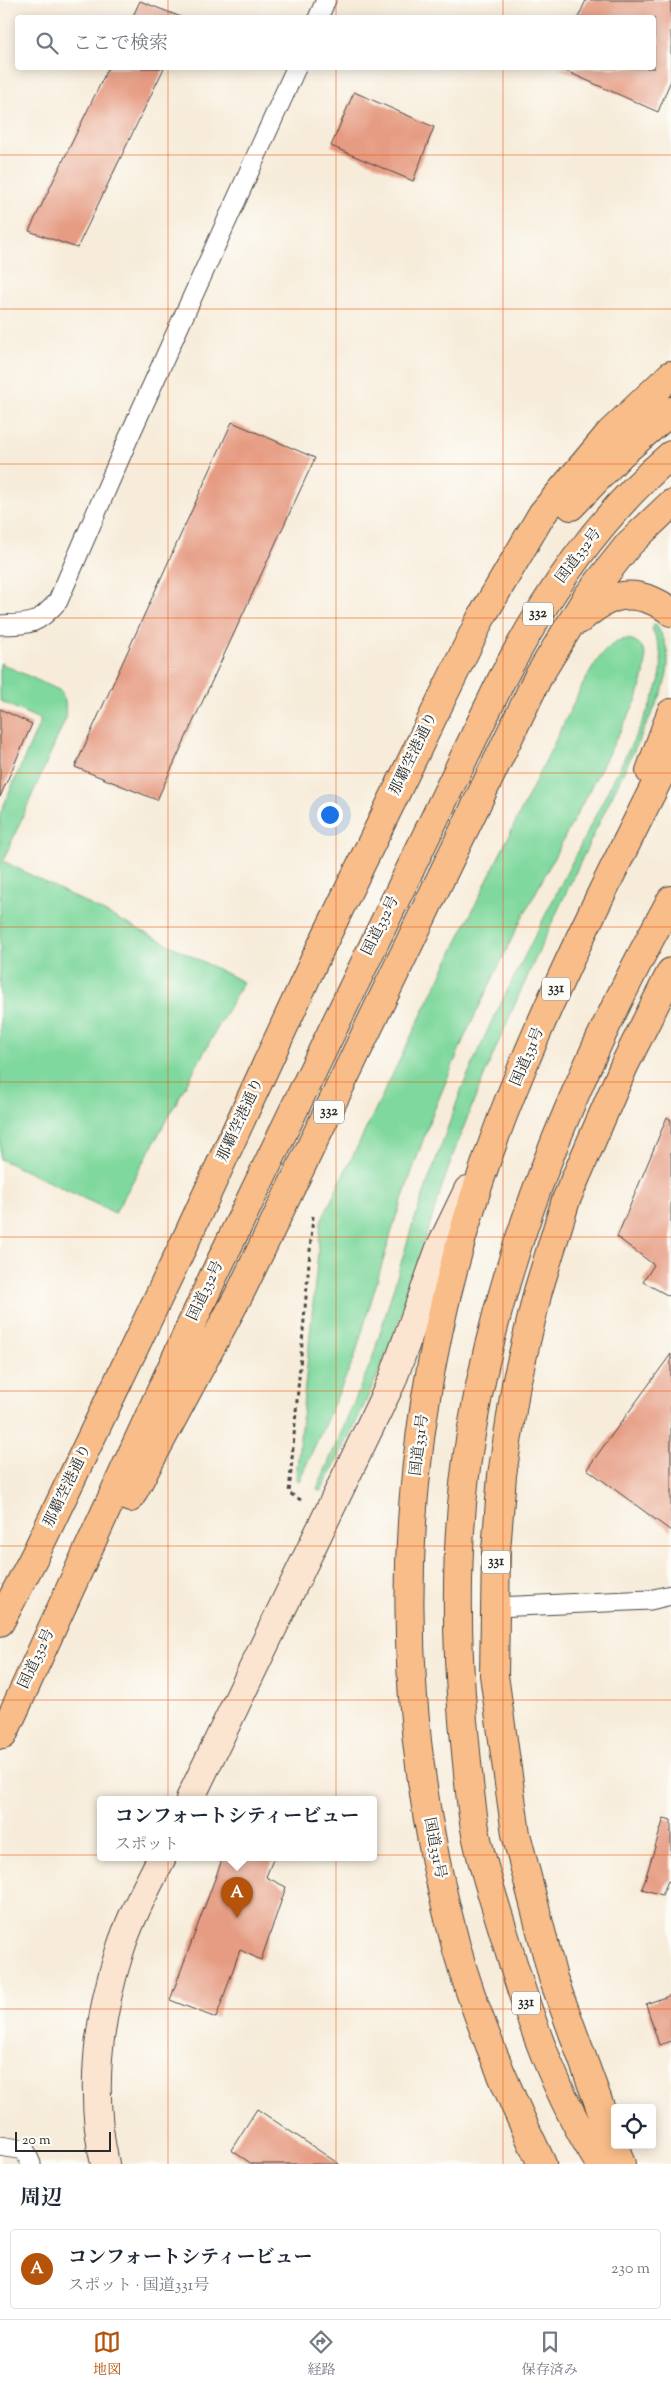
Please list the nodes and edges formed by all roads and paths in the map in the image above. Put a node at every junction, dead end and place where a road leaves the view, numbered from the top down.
1 (326, 0) edge
2 (319, 15) edge
3 (295, 70) edge
4 (671, 375) edge
5 (671, 410) edge
6 (671, 455) edge
7 (671, 504) edge
8 (671, 612) edge
9 (480, 618) junction
10 (0, 625) edge
11 (566, 632) junction
12 (671, 713) edge
13 (671, 754) edge
14 (617, 862) junction
15 (671, 900) edge
16 (671, 972) edge
17 (502, 1119) junction
18 (313, 1216) dead end
19 (301, 1500) dead end
20 (671, 1595) edge
21 (495, 1607) junction
22 (0, 1622) edge
23 (1, 1737) edge
24 (191, 1796) edge
25 (160, 1861) edge
26 (0, 2146) edge
27 (31, 2164) edge
28 (105, 2164) edge
29 (542, 2164) edge
30 (600, 2164) edge
31 (621, 2164) edge

1 - 2 lane
3 - 10 lane
4 - 9 highway
5 - 9 highway
6 - 23 highway, 国道332号 / 332
7 - 11 highway, 国道332号 / 332
8 - 11 highway
9 - 22 highway, 那覇空港通り
11 - 23 highway, 国道332号 / 332
12 - 14 highway
13 - 14 highway, 国道331号 / 331
14 - 17 highway, 国道331号 / 331
15 - 30 highway, 331
16 - 21 highway, 331
17 - 24 street
17 - 29 highway, 国道331号 / 331
18 - 19 path
20 - 21 lane
21 - 31 highway, 331
25 - 28 street
26 - 27 lane

